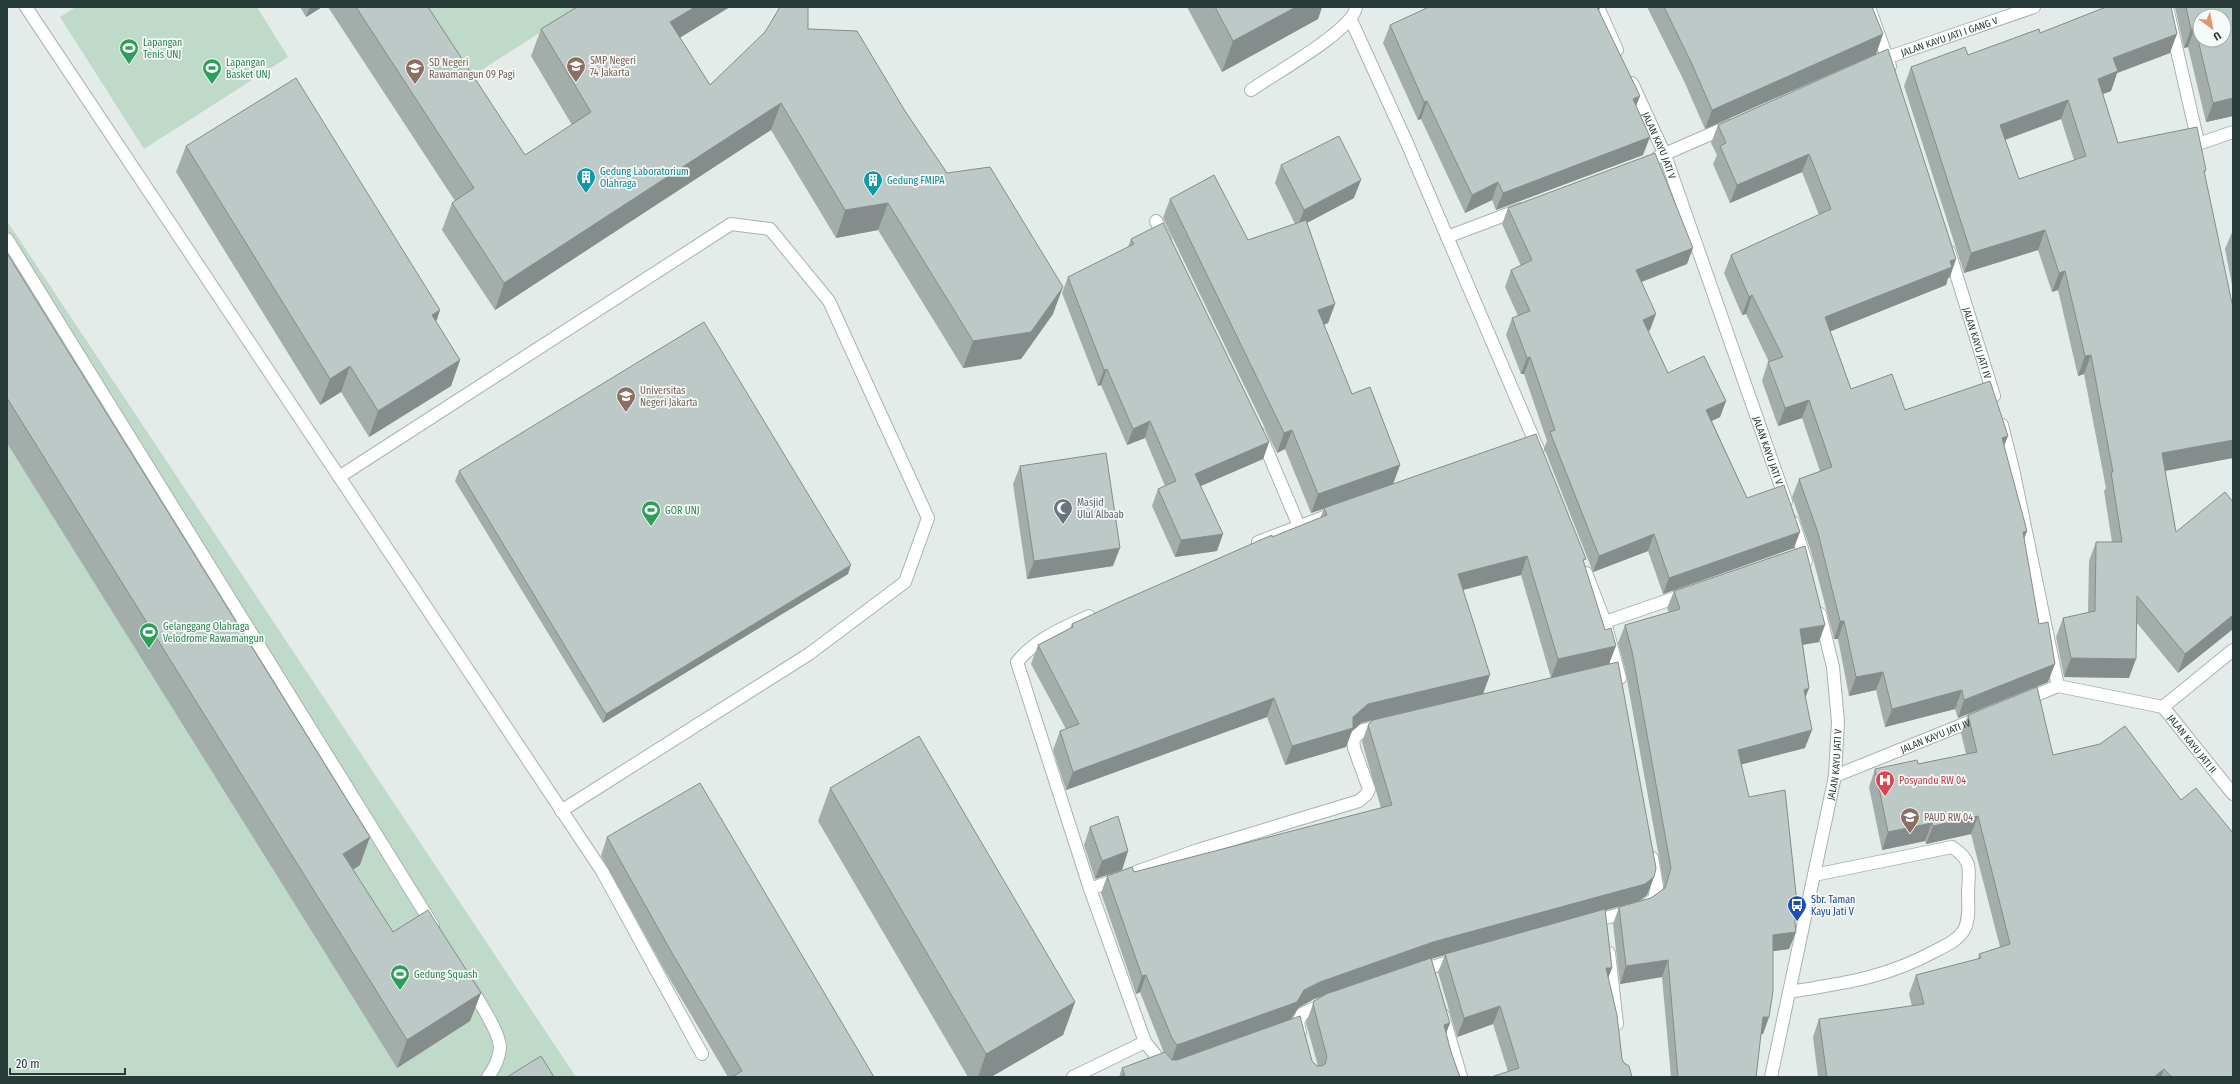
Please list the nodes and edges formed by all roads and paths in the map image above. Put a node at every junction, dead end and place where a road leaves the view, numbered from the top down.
1 (26, 7) edge
2 (1356, 7) edge
3 (1598, 7) edge
4 (1869, 7) edge
5 (2034, 7) edge
6 (2167, 7) edge
7 (1351, 20) junction
8 (1886, 57) junction
9 (1865, 66) edge
10 (1894, 79) edge
11 (1251, 90) dead end
12 (1738, 122) edge
13 (2233, 132) edge
14 (2198, 144) junction
15 (1665, 155) junction
16 (2201, 160) edge
17 (1646, 162) edge
18 (1536, 204) edge
19 (1156, 221) dead end
20 (1447, 237) junction
21 (7, 239) edge
22 (1946, 243) edge
23 (1170, 249) edge
24 (1255, 423) edge
25 (1535, 441) junction
26 (1520, 446) edge
27 (1543, 463) edge
28 (339, 477) junction
29 (1343, 510) edge
30 (1299, 526) junction
31 (1246, 548) edge
32 (1582, 564) edge
33 (1810, 576) edge
34 (1700, 589) edge
35 (1818, 606) edge
36 (1103, 610) edge
37 (1605, 622) junction
38 (2233, 650) edge
39 (1618, 670) junction
40 (1603, 674) edge
41 (2058, 686) junction
42 (1623, 693) edge
43 (2015, 703) edge
44 (2163, 707) junction
45 (1993, 712) edge
46 (1394, 723) edge
47 (1835, 776) junction
48 (2233, 794) edge
49 (562, 811) junction
50 (1650, 847) edge
51 (1814, 875) junction
52 (1090, 888) junction
53 (1605, 918) junction
54 (1582, 925) edge
55 (439, 937) edge
56 (1467, 956) edge
57 (1429, 967) junction
58 (1406, 975) edge
59 (464, 977) edge
60 (1433, 982) edge
61 (1789, 992) junction
62 (1338, 998) edge
63 (1440, 1004) edge
64 (1298, 1025) junction
65 (1284, 1030) edge
66 (1619, 1037) edge
67 (1144, 1042) junction
68 (1303, 1044) edge
69 (702, 1054) dead end
70 (1176, 1068) edge
71 (488, 1077) edge
72 (1073, 1077) edge
73 (1461, 1077) edge
74 (1771, 1077) edge

1 - 28 street
2 - 7 street
3 - 15 street, JALAN KAYU JATI V
4 - 8 street
5 - 8 street, JALAN KAYU JATI I GANG V
6 - 14 street
7 - 11 street
7 - 20 street
8 - 9 street, JALAN KAYU JATI I GANG V
8 - 10 street
12 - 15 street
13 - 14 street
14 - 16 street
15 - 17 street
15 - 33 street, JALAN KAYU JATI V
18 - 20 street
19 - 23 street
20 - 25 street
21 - 55 street
22 - 41 street, JALAN KAYU JATI IV
24 - 30 street
25 - 26 street
25 - 27 street
28 - 49 street
28 - 49 street
29 - 30 street
30 - 31 street
32 - 37 street
34 - 37 street
35 - 47 street, JALAN KAYU JATI V
36 - 52 street
37 - 39 street
38 - 44 street, JALAN KAYU JATI II
39 - 40 street
39 - 42 street
41 - 43 street
41 - 44 street
44 - 48 street, JALAN KAYU JATI II
45 - 47 street, JALAN KAYU JATI IV
46 - 52 street
47 - 51 street, JALAN KAYU JATI V
49 - 69 street
50 - 53 street
51 - 61 street, JALAN KAYU JATI V
51 - 61 street
52 - 67 street
53 - 54 street
53 - 66 street
56 - 57 street
57 - 58 street
57 - 60 street
59 - 71 street
61 - 74 street, JALAN KAYU JATI V
62 - 64 street
63 - 73 street
64 - 65 street
64 - 68 street
67 - 70 street
67 - 72 street

